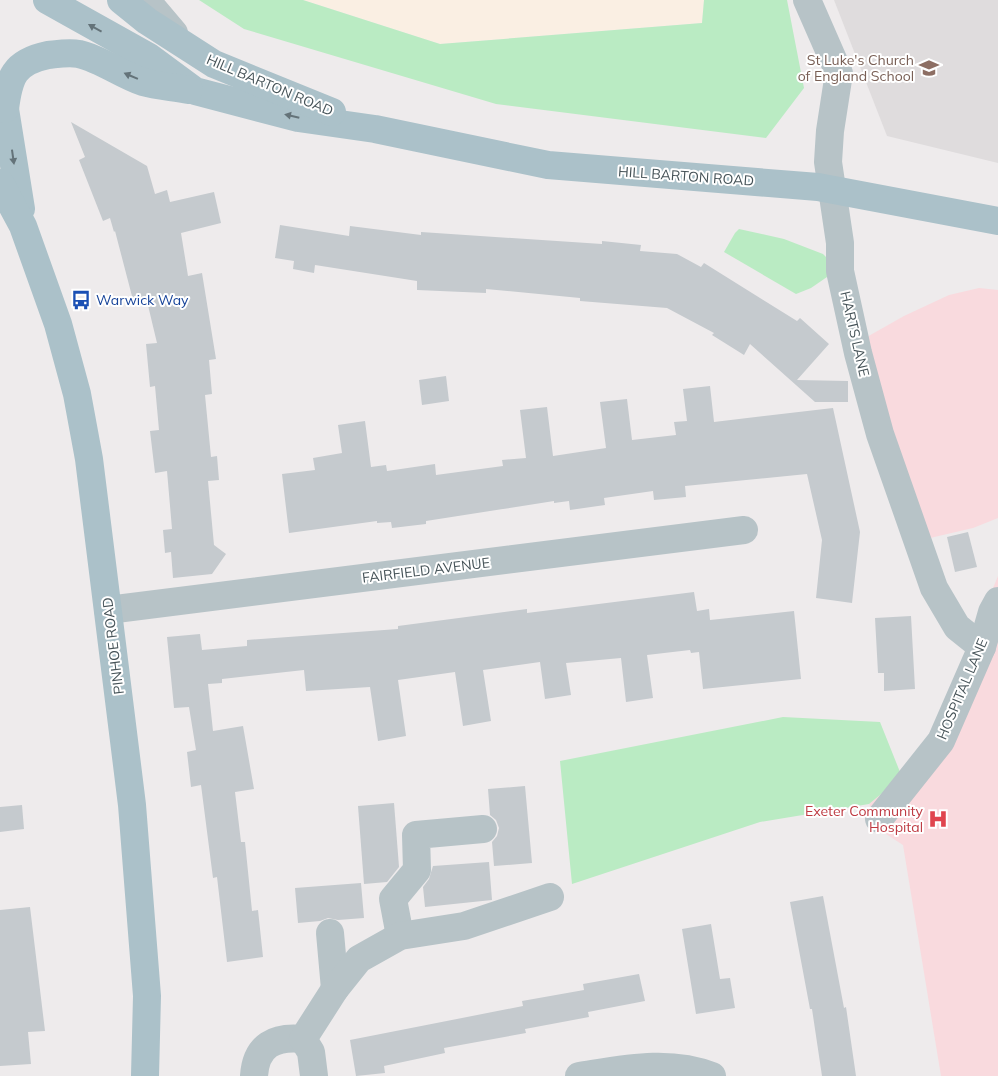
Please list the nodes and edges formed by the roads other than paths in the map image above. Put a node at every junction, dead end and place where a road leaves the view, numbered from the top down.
1 (47, 0) edge
2 (121, 0) edge
3 (146, 0) edge
4 (807, 0) edge
5 (187, 48) junction
6 (195, 91) junction
7 (3, 102) edge
8 (375, 129) junction
9 (0, 183) edge
10 (831, 189) junction
11 (998, 221) edge
12 (23, 226) junction
13 (744, 530) dead end
14 (998, 601) edge
15 (108, 610) junction
16 (982, 647) junction
17 (879, 820) dead end
18 (482, 829) dead end
19 (550, 897) dead end
20 (330, 933) dead end
21 (400, 936) junction
22 (334, 989) junction
23 (303, 1039) junction
24 (145, 1076) edge
25 (254, 1076) edge
26 (314, 1076) edge
27 (579, 1076) edge
28 (712, 1076) edge

6 -> 1 main road, HILL BARTON ROAD
2 - 5 main road, HILL BARTON ROAD
3 - 5 street
4 - 10 street, HARTS LANE
5 - 8 main road, HILL BARTON ROAD
6 -> 7 main road, PINHOE ROAD
8 -> 6 main road, HILL BARTON ROAD
7 -> 12 main road, PINHOE ROAD
8 - 10 main road, HILL BARTON ROAD
9 - 12 main road, PINHOE ROAD
10 - 11 main road, HILL BARTON ROAD
10 - 16 street, HARTS LANE
12 - 15 main road, PINHOE ROAD
13 - 15 street, FAIRFIELD AVENUE
14 - 16 street, HOSPITAL LANE
15 - 24 main road, PINHOE ROAD
16 - 17 street, HOSPITAL LANE
18 - 21 street
19 - 21 street
20 - 22 street
21 - 22 street
22 - 23 street
23 - 25 street
23 - 26 street
27 - 28 street

